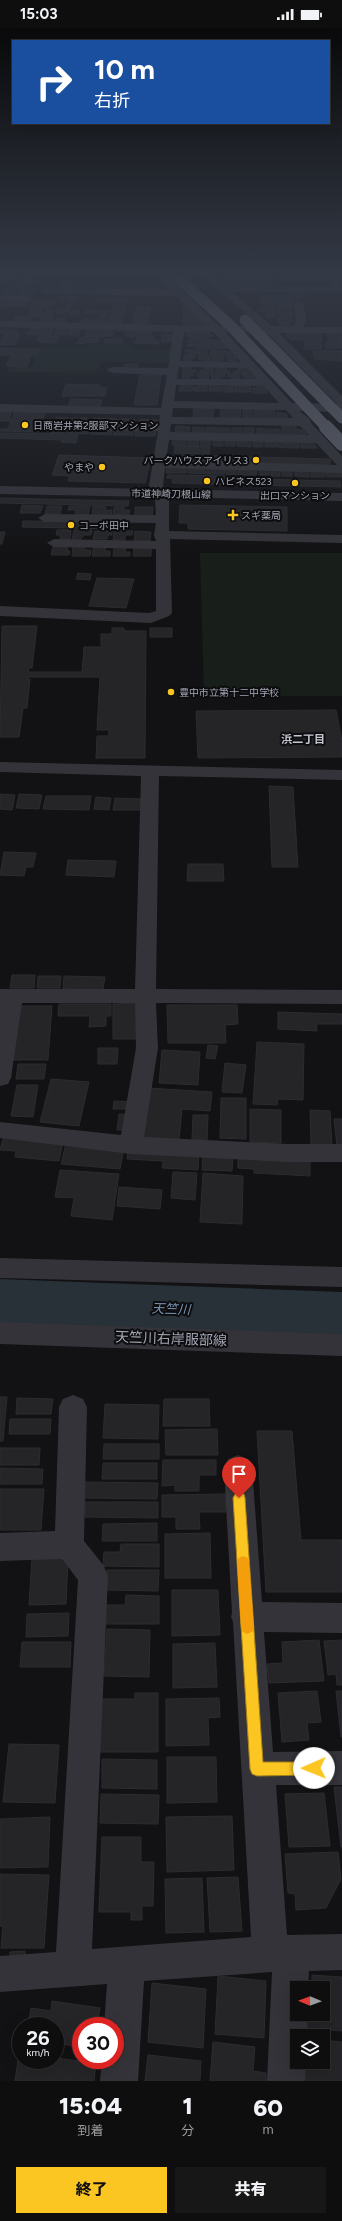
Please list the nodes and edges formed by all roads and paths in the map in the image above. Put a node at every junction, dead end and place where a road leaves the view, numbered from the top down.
1 (174, 366) edge
2 (242, 366) edge
3 (252, 366) edge
4 (268, 366) edge
5 (290, 366) edge
6 (305, 366) edge
7 (112, 370) dead end
8 (173, 372) junction
9 (267, 383) junction
10 (342, 403) edge
11 (290, 406) junction
12 (0, 408) edge
13 (342, 408) edge
14 (342, 418) edge
15 (165, 420) junction
16 (306, 422) junction
17 (74, 426) dead end
18 (320, 439) junction
19 (342, 444) edge
20 (342, 463) edge
21 (159, 464) junction
22 (342, 469) edge
23 (0, 490) edge
24 (162, 494) junction
25 (342, 497) edge
26 (45, 518) dead end
27 (162, 520) junction
28 (342, 539) edge
29 (162, 540) junction
30 (54, 543) dead end
31 (0, 612) edge
32 (0, 767) edge
33 (150, 771) junction
34 (342, 775) edge
35 (7, 996) edge
36 (145, 997) junction
37 (342, 997) edge
38 (0, 1078) edge
39 (0, 1130) edge
40 (131, 1145) junction
41 (342, 1153) edge
42 (0, 1268) edge
43 (342, 1277) edge
44 (0, 1333) edge
45 (342, 1345) edge
46 (73, 1407) dead end
47 (238, 1468) dead end
48 (69, 1545) junction
49 (0, 1547) edge
50 (246, 1618) junction
51 (342, 1618) edge
52 (342, 1768) edge
53 (257, 1769) junction
54 (342, 1952) edge
55 (281, 1954) junction
56 (127, 1964) junction
57 (73, 1968) junction
58 (0, 1974) edge
59 (119, 2081) edge
60 (286, 2081) edge

1 - 8 street
2 - 8 street
3 - 9 street
4 - 19 highway, bridge
5 - 14 highway, bridge
6 - 10 street
7 - 8 street
8 - 9 street
8 - 15 street
9 - 11 street
11 - 13 street
11 - 15 street
11 - 16 street
12 - 15 street
15 - 16 street
15 - 17 street
15 - 18 street
15 - 21 street
16 - 18 street
18 - 20 street
21 - 22 street
21 - 24 street
23 - 24 street, 市道神崎刀根山線
24 - 25 street, 市道神崎刀根山線
24 - 27 street
26 - 27 street
27 - 29 street
28 - 29 street
29 - 30 street
29 - 31 street
32 - 33 street
33 - 34 street
33 - 36 street
35 - 36 street
35 - 38 street
36 - 37 street
36 - 40 street
39 - 40 street
40 - 41 street
42 - 43 street
44 - 45 street, 天竺川右岸服部線
46 - 48 street
47 - 50 street
48 - 49 street
48 - 57 street
50 - 51 street
50 - 53 street
52 - 53 street
53 - 55 street
54 - 55 street
55 - 56 street
55 - 60 street
56 - 57 street
56 - 59 street
57 - 58 street

